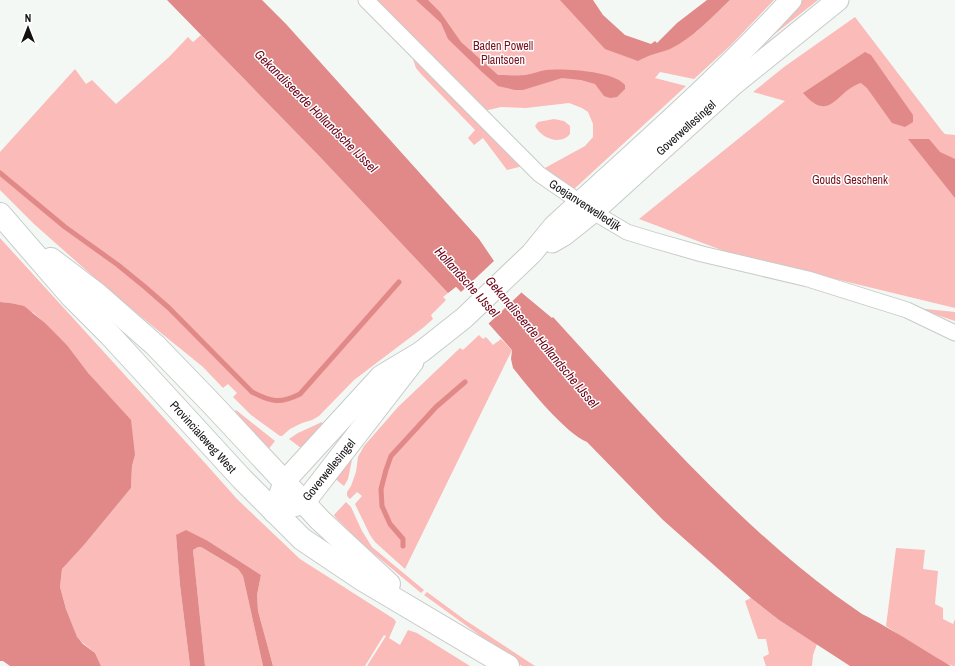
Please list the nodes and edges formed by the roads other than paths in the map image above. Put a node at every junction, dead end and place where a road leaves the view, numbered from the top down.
1 (366, 0) edge
2 (791, 0) edge
3 (838, 0) edge
4 (586, 208) junction
5 (7, 222) edge
6 (955, 333) edge
7 (421, 352) junction
8 (284, 482) junction
9 (304, 503) junction
10 (274, 512) junction
11 (420, 613) junction
12 (508, 666) edge

1 - 4 street, Goejanverwelledijk
2 - 4 main road, Goverwellesingel
3 - 4 main road, Goverwellesingel
4 - 6 street, Goejanverwelledijk
4 - 7 main road, Goverwellesingel
5 - 8 main road, Provincialeweg West
5 - 10 main road, Provincialeweg West
7 - 8 main road, Goverwellesingel
7 - 9 main road, Goverwellesingel
8 - 9 main road, Provincialeweg West
8 - 10 main road, Goverwellesingel
9 - 10 main road, Goverwellesingel
9 - 11 main road, Provincialeweg West
10 - 11 main road, Provincialeweg West
11 - 12 main road, Provincialeweg West

